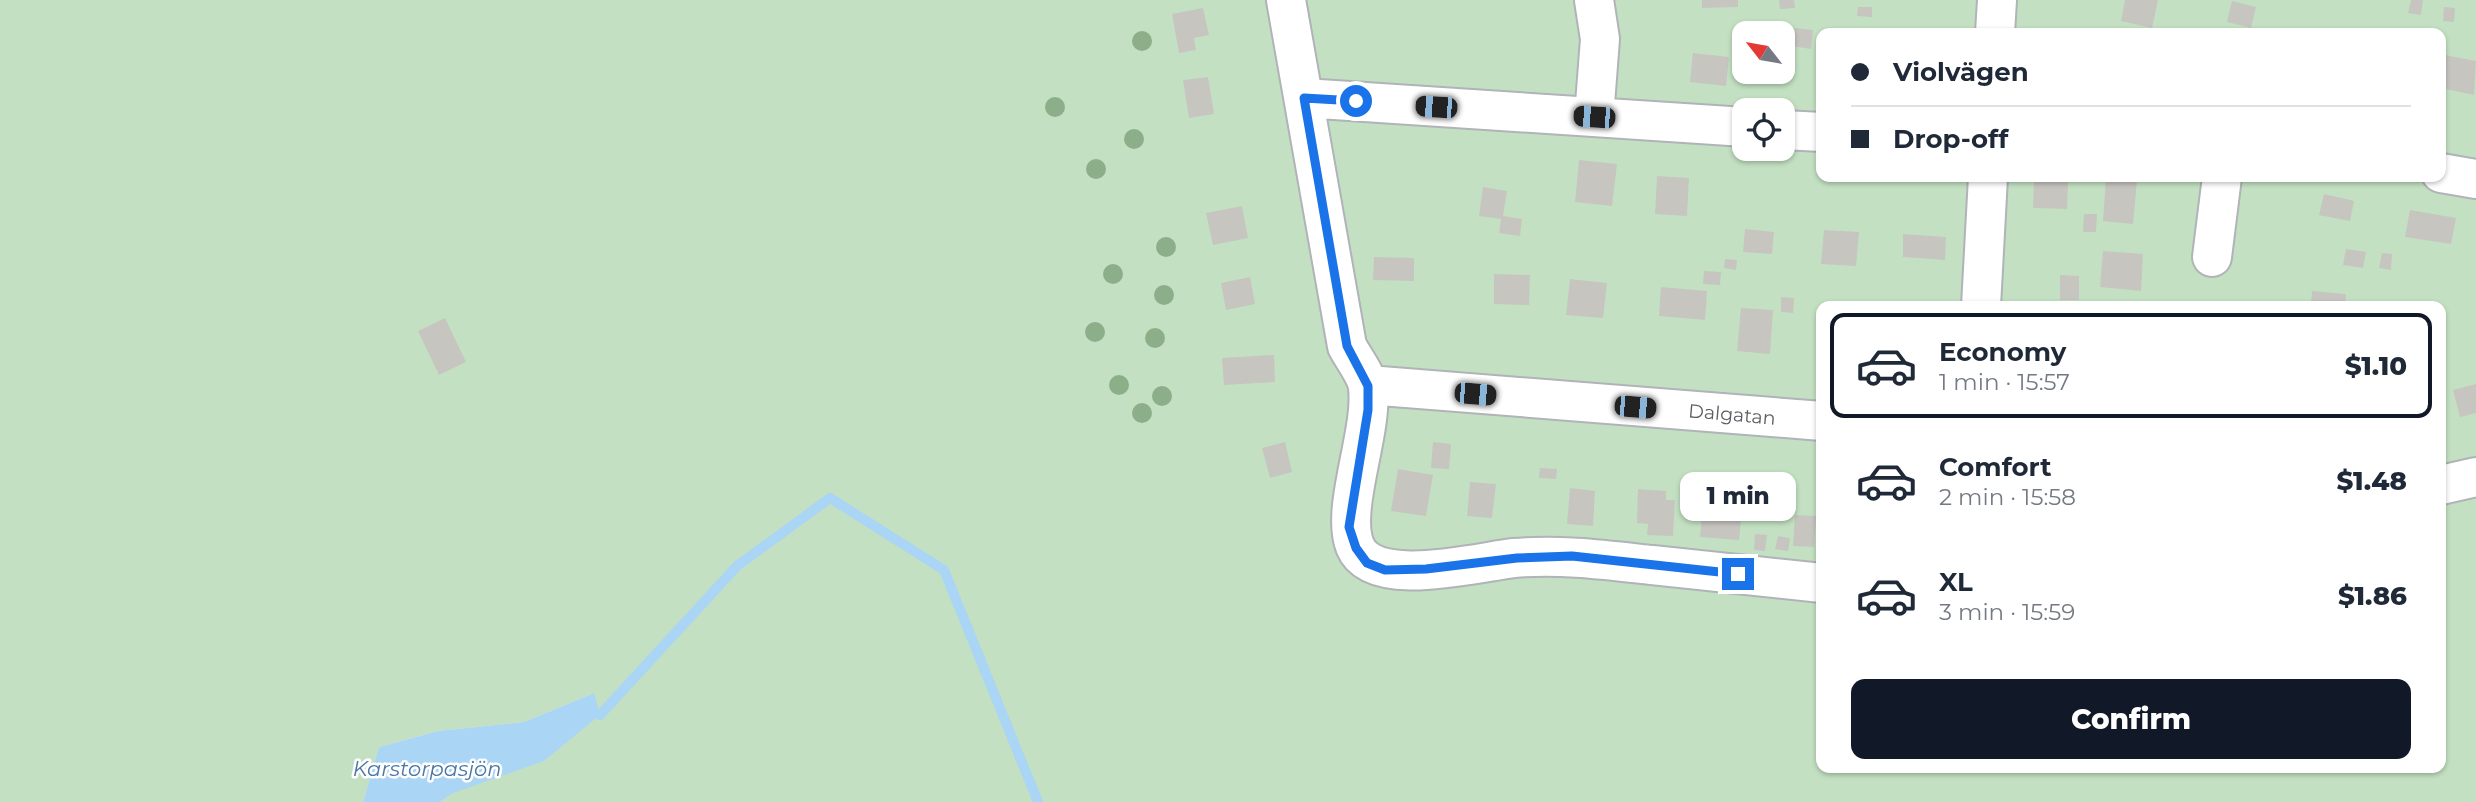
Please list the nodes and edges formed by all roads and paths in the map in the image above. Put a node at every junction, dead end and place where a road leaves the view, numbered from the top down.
1 (1286, 0) edge
2 (1594, 0) edge
3 (1997, 0) edge
4 (1996, 28) edge
5 (1304, 98) junction
6 (1594, 117) junction
7 (1732, 126) edge
8 (1795, 131) edge
9 (1816, 132) edge
10 (2446, 174) edge
11 (2476, 179) edge
12 (1988, 182) edge
13 (2221, 182) edge
14 (2212, 257) dead end
15 (1981, 301) edge
16 (1368, 386) junction
17 (1816, 421) edge
18 (2476, 477) edge
19 (2446, 484) edge
20 (1816, 582) edge

1 - 5 lane
2 - 6 lane
3 - 4 lane
5 - 6 lane
5 - 16 lane
6 - 7 lane
8 - 9 lane
10 - 11 lane
12 - 15 lane
13 - 14 lane
16 - 17 lane, Dalgatan
16 - 20 lane
18 - 19 lane

